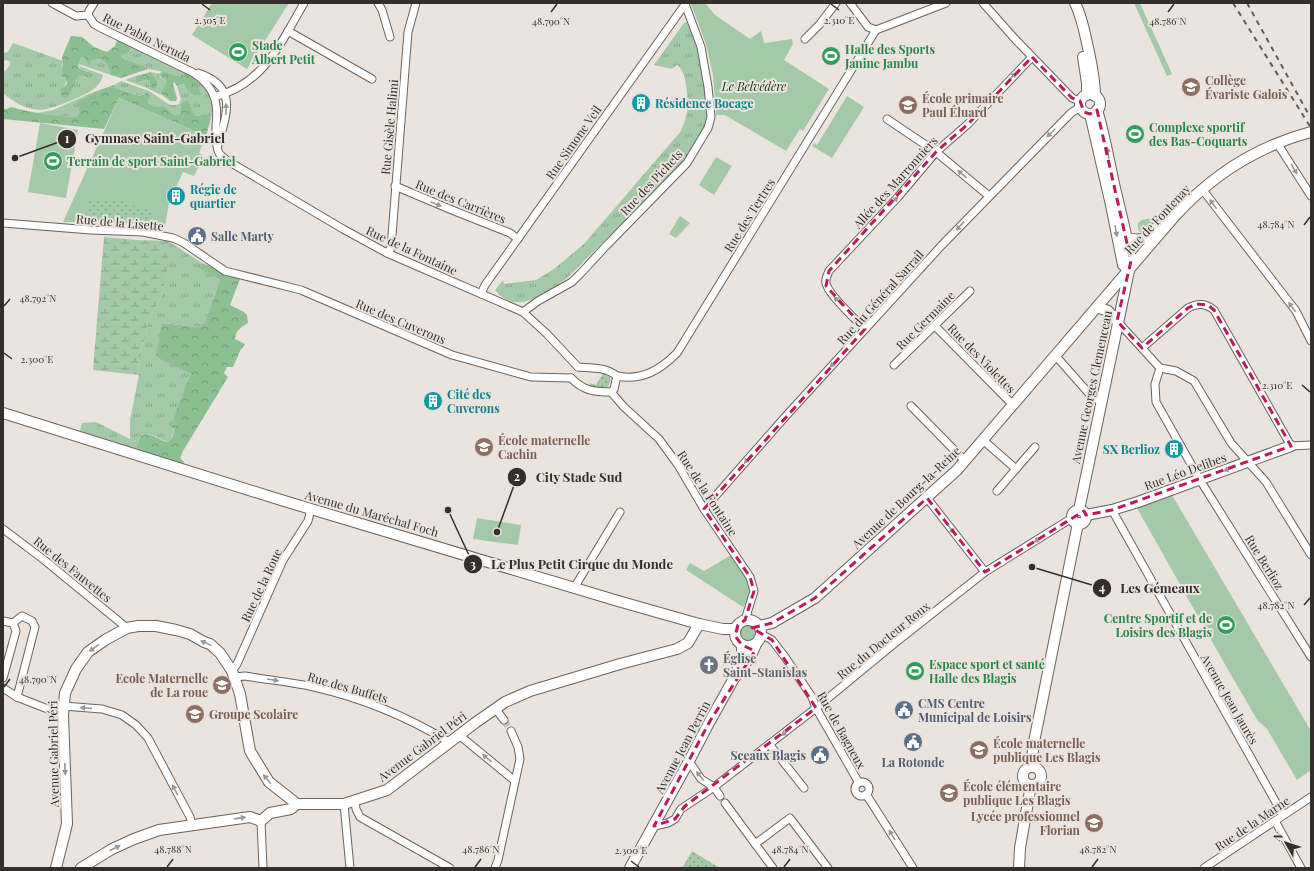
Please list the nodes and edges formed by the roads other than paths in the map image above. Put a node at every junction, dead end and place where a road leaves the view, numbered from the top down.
1 (52, 3) edge
2 (94, 3) edge
3 (304, 3) edge
4 (378, 3) edge
5 (416, 3) edge
6 (685, 3) edge
7 (836, 3) edge
8 (850, 3) edge
9 (946, 3) edge
10 (983, 3) edge
11 (1075, 3) edge
12 (88, 15) junction
13 (876, 30) junction
14 (288, 31) junction
15 (390, 37) dead end
16 (806, 39) dead end
17 (1032, 57) junction
18 (192, 72) junction
19 (372, 79) dead end
20 (225, 95) junction
21 (214, 97) junction
22 (1086, 100) junction
23 (1094, 112) junction
24 (887, 120) dead end
25 (1311, 132) edge
26 (1277, 143) junction
27 (217, 147) junction
28 (936, 152) junction
29 (395, 186) junction
30 (1202, 190) junction
31 (989, 196) junction
32 (1311, 196) edge
33 (1174, 217) junction
34 (3, 223) edge
35 (1126, 238) junction
36 (518, 239) junction
37 (387, 253) junction
38 (1128, 270) junction
39 (225, 271) joint
40 (970, 291) dead end
41 (481, 294) junction
42 (1097, 306) junction
43 (523, 312) junction
44 (1117, 321) junction
45 (935, 326) junction
46 (865, 329) junction
47 (1311, 341) edge
48 (1142, 348) junction
49 (1055, 356) junction
50 (894, 365) dead end
51 (578, 367) junction
52 (1160, 368) junction
53 (617, 376) junction
54 (571, 378) junction
55 (611, 392) junction
56 (1101, 401) junction
57 (911, 406) dead end
58 (1013, 406) junction
59 (3, 413) edge
60 (983, 440) junction
61 (1311, 445) edge
62 (1291, 446) junction
63 (1035, 447) dead end
64 (965, 461) junction
65 (1248, 461) junction
66 (1016, 469) junction
67 (1200, 480) junction
68 (997, 491) dead end
69 (927, 498) junction
70 (311, 509) junction
71 (704, 509) junction
72 (1112, 510) junction
73 (620, 512) dead end
74 (1082, 512) junction
75 (1075, 521) junction
76 (3, 529) edge
77 (1311, 556) edge
78 (986, 572) junction
79 (574, 588) junction
80 (745, 620) junction
81 (3, 621) edge
82 (13, 623) junction
83 (699, 624) junction
84 (127, 628) junction
85 (735, 629) junction
86 (760, 630) junction
87 (756, 644) junction
88 (742, 645) junction
89 (11, 648) junction
90 (3, 657) edge
91 (1311, 657) edge
92 (233, 674) junction
93 (3, 678) edge
94 (733, 680) junction
95 (3, 688) edge
96 (17, 697) junction
97 (495, 708) junction
98 (816, 708) junction
99 (63, 710) junction
100 (504, 720) tunnel mouth
101 (511, 731) tunnel mouth
102 (458, 736) junction
103 (449, 742) junction
104 (769, 744) junction
105 (689, 761) junction
106 (515, 781) junction
107 (714, 787) junction
108 (804, 788) dead end
109 (720, 796) dead end
110 (1311, 796) edge
111 (355, 801) junction
112 (725, 803) dead end
113 (297, 804) junction
114 (344, 804) junction
115 (1283, 815) junction
116 (260, 821) junction
117 (1275, 821) junction
118 (192, 825) junction
119 (654, 826) junction
120 (755, 844) junction
121 (56, 868) edge
122 (81, 868) edge
123 (263, 868) edge
124 (350, 868) edge
125 (450, 868) edge
126 (495, 868) edge
127 (630, 868) edge
128 (773, 868) edge
129 (828, 868) edge
130 (913, 868) edge
131 (1019, 868) edge
132 (1204, 868) edge
133 (1302, 868) edge

1 - 12 street, Rue Pablo Neruda
2 - 12 street
3 - 14 street
4 - 15 street
5 - 29 street, Rue Gisèle Halimi
6 - 36 street, Rue Simone Veil
6 - 43 street, Rue des Pichets
7 - 16 street
8 - 13 street
9 - 13 street
10 - 17 street
11 - 22 street
12 - 18 street, Rue Pablo Neruda
13 - 53 street, Rue des Tertres
14 - 19 street
14 - 20 street
17 - 22 street
28 -> 17 street, Allée des Marronniers
18 - 20 street, Rue Pablo Neruda
18 - 21 street, Rue Pablo Neruda
20 - 21 street
27 -> 20 street
21 - 27 street, Rue Pablo Neruda
22 - 23 street
22 - 23 street
22 -> 31 street, Rue du Général Sarrail
35 -> 23 street, Avenue Georges Clemenceau
23 -> 38 street
24 - 28 street
25 - 26 street, Rue de Fontenay
26 - 30 street, Rue de Fontenay
26 -> 32 street
27 - 37 street, Rue de la Fontaine
31 -> 28 street
46 -> 28 street, Allée des Marronniers
29 -> 36 street, Rue des Carrières
29 - 37 street, Rue Gisèle Halimi
30 - 33 street, Rue de Fontenay
47 -> 30 street
31 -> 46 street, Rue du Général Sarrail
33 - 35 street
33 - 38 street, Rue de Fontenay
34 - 39 street, Rue de la Lisette
35 - 38 street, Avenue Georges Clemenceau
36 - 41 street, Rue Simone Veil
37 - 41 street, Rue de la Fontaine
38 - 42 street, Avenue de Bourg-la-Reine
38 - 44 street, Avenue Georges Clemenceau
39 - 54 street, Rue des Cuverons
40 - 45 street, Rue Germaine
41 - 43 street, Rue de la Fontaine
42 - 44 street
42 - 49 street, Avenue de Bourg-la-Reine
43 - 51 street, Rue de la Fontaine
44 - 48 street
44 - 56 street, Avenue Georges Clemenceau
45 - 50 street, Rue Germaine
45 - 58 street, Rue des Violettes
46 -> 71 street, Rue du Général Sarrail
48 - 52 street
48 - 62 street
49 - 56 street
49 - 58 street, Avenue de Bourg-la-Reine
51 - 53 street
51 - 54 street
52 - 65 street
52 - 67 street, Rue Berlioz
53 - 55 street
54 - 55 street
55 - 71 street, Rue de la Fontaine
56 - 74 street, Avenue Georges Clemenceau
57 - 64 street
58 - 60 street, Avenue de Bourg-la-Reine
59 - 70 street, Avenue du Maréchal Foch
60 - 64 street, Avenue de Bourg-la-Reine
60 - 66 street
61 - 62 street
62 - 65 street, Rue Léo Delibes
63 - 66 street
64 - 69 street, Avenue de Bourg-la-Reine
65 -> 67 street, Rue Léo Delibes
65 - 77 street
66 - 68 street
67 - 72 street, Rue Léo Delibes
67 - 91 street, Rue Berlioz
69 -> 78 street
69 - 86 street, Avenue de Bourg-la-Reine
70 - 79 street, Avenue du Maréchal Foch
70 - 92 street, Rue de la Roue
71 - 80 street, Rue de la Fontaine
72 - 74 street, Rue Léo Delibes
72 - 115 street, Avenue Jean Jaurès
73 - 79 street
74 - 75 street
75 -> 78 street, Rue du Docteur Roux
75 - 131 street
76 - 84 street, Rue des Fauvettes
78 - 98 street, Rue du Docteur Roux
79 - 83 street, Avenue du Maréchal Foch
80 - 85 street
80 - 86 street
81 - 82 street
82 - 89 street
82 - 96 street
83 - 85 street, Avenue du Maréchal Foch
83 - 97 street, Avenue Gabriel Péri
92 -> 84 street, Avenue Gabriel Péri
84 -> 99 street, Avenue Gabriel Péri
85 - 88 street
86 - 87 street
86 - 98 street, Rue de Bagneux
87 - 88 street
87 - 94 street, Avenue Jean Perrin
88 - 94 street, Avenue Jean Perrin
89 - 90 street
89 - 93 street
92 -> 103 street, Rue des Buffets
113 -> 92 street, Avenue Gabriel Péri
94 - 105 street, Avenue Jean Perrin
95 - 96 street
96 - 99 street
97 - 100 street
97 - 102 street, Avenue Gabriel Péri
98 -> 104 street, Rue du Docteur Roux
130 -> 98 street, Rue de Bagneux
118 -> 99 street
99 -> 121 street, Avenue Gabriel Péri
101 - 106 street
102 - 103 street, Avenue Gabriel Péri
106 -> 102 street
103 - 111 street, Avenue Gabriel Péri
104 - 107 street, Rue du Docteur Roux
104 - 108 street
107 -> 105 street
105 - 119 street, Avenue Jean Perrin
106 - 126 street
107 - 109 street
107 - 119 street
110 - 115 street, Rue de la Marne
111 - 114 street, Avenue Gabriel Péri
111 - 125 street
112 - 120 street
113 - 114 street, Avenue Gabriel Péri
113 - 116 street
114 - 124 street
115 - 117 street, Rue de la Marne
118 -> 116 street
116 - 123 street
117 - 132 street, Rue de la Marne
117 - 133 street
122 -> 118 street
119 - 127 street, Avenue Jean Perrin
120 - 128 street
120 - 129 street

